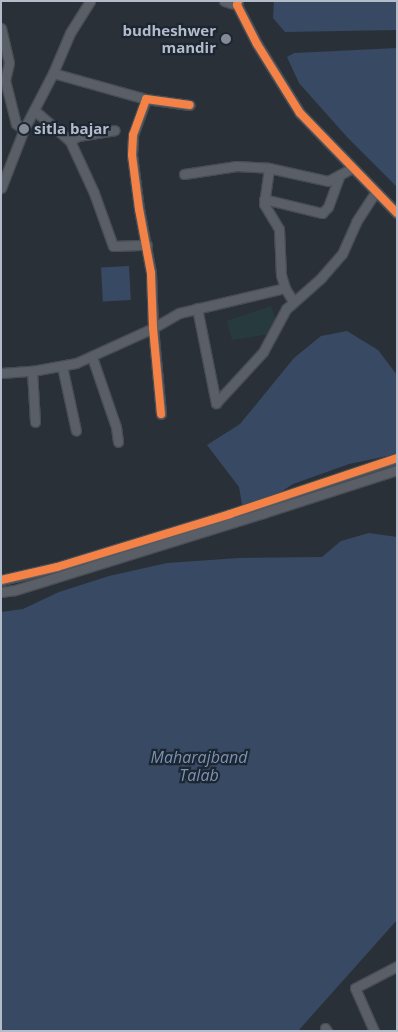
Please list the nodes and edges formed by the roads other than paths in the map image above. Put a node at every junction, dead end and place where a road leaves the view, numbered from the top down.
1 (90, 1) edge
2 (224, 1) edge
3 (239, 2) edge
4 (1, 28) edge
5 (5, 62) edge
6 (54, 73) junction
7 (3, 82) edge
8 (146, 99) junction
9 (190, 105) dead end
10 (34, 110) junction
11 (24, 129) junction
12 (115, 130) dead end
13 (70, 141) junction
14 (269, 168) junction
15 (352, 168) junction
16 (184, 174) dead end
17 (339, 177) junction
18 (2, 185) edge
19 (375, 193) junction
20 (264, 199) junction
21 (397, 213) edge
22 (147, 245) junction
23 (285, 288) junction
24 (293, 301) junction
25 (197, 308) junction
26 (153, 328) junction
27 (92, 357) junction
28 (62, 366) junction
29 (32, 371) junction
30 (1, 374) edge
31 (161, 414) dead end
32 (35, 422) dead end
33 (76, 431) dead end
34 (118, 442) dead end
35 (397, 458) edge
36 (397, 470) edge
37 (1, 580) edge
38 (1, 592) edge
39 (396, 970) edge
40 (374, 1031) edge

1 - 6 street
2 - 3 street
3 - 15 street
4 - 5 street
5 - 7 street
6 - 8 street
6 - 10 street
7 - 11 street
8 - 9 street
8 - 22 street
10 - 11 street
10 - 13 street
11 - 18 street
12 - 13 street
13 - 22 street
14 - 16 street
14 - 17 street
14 - 20 street
15 - 17 street
15 - 19 street
17 - 20 street
19 - 21 street
19 - 24 street
20 - 23 street
22 - 26 street
23 - 24 street
23 - 25 street
24 - 25 street
25 - 26 street
26 - 27 street
26 - 31 street
27 - 28 street
27 - 34 street
28 - 29 street
28 - 33 street
29 - 30 street
29 - 32 street
35 - 37 street
36 - 38 street
39 - 40 street

